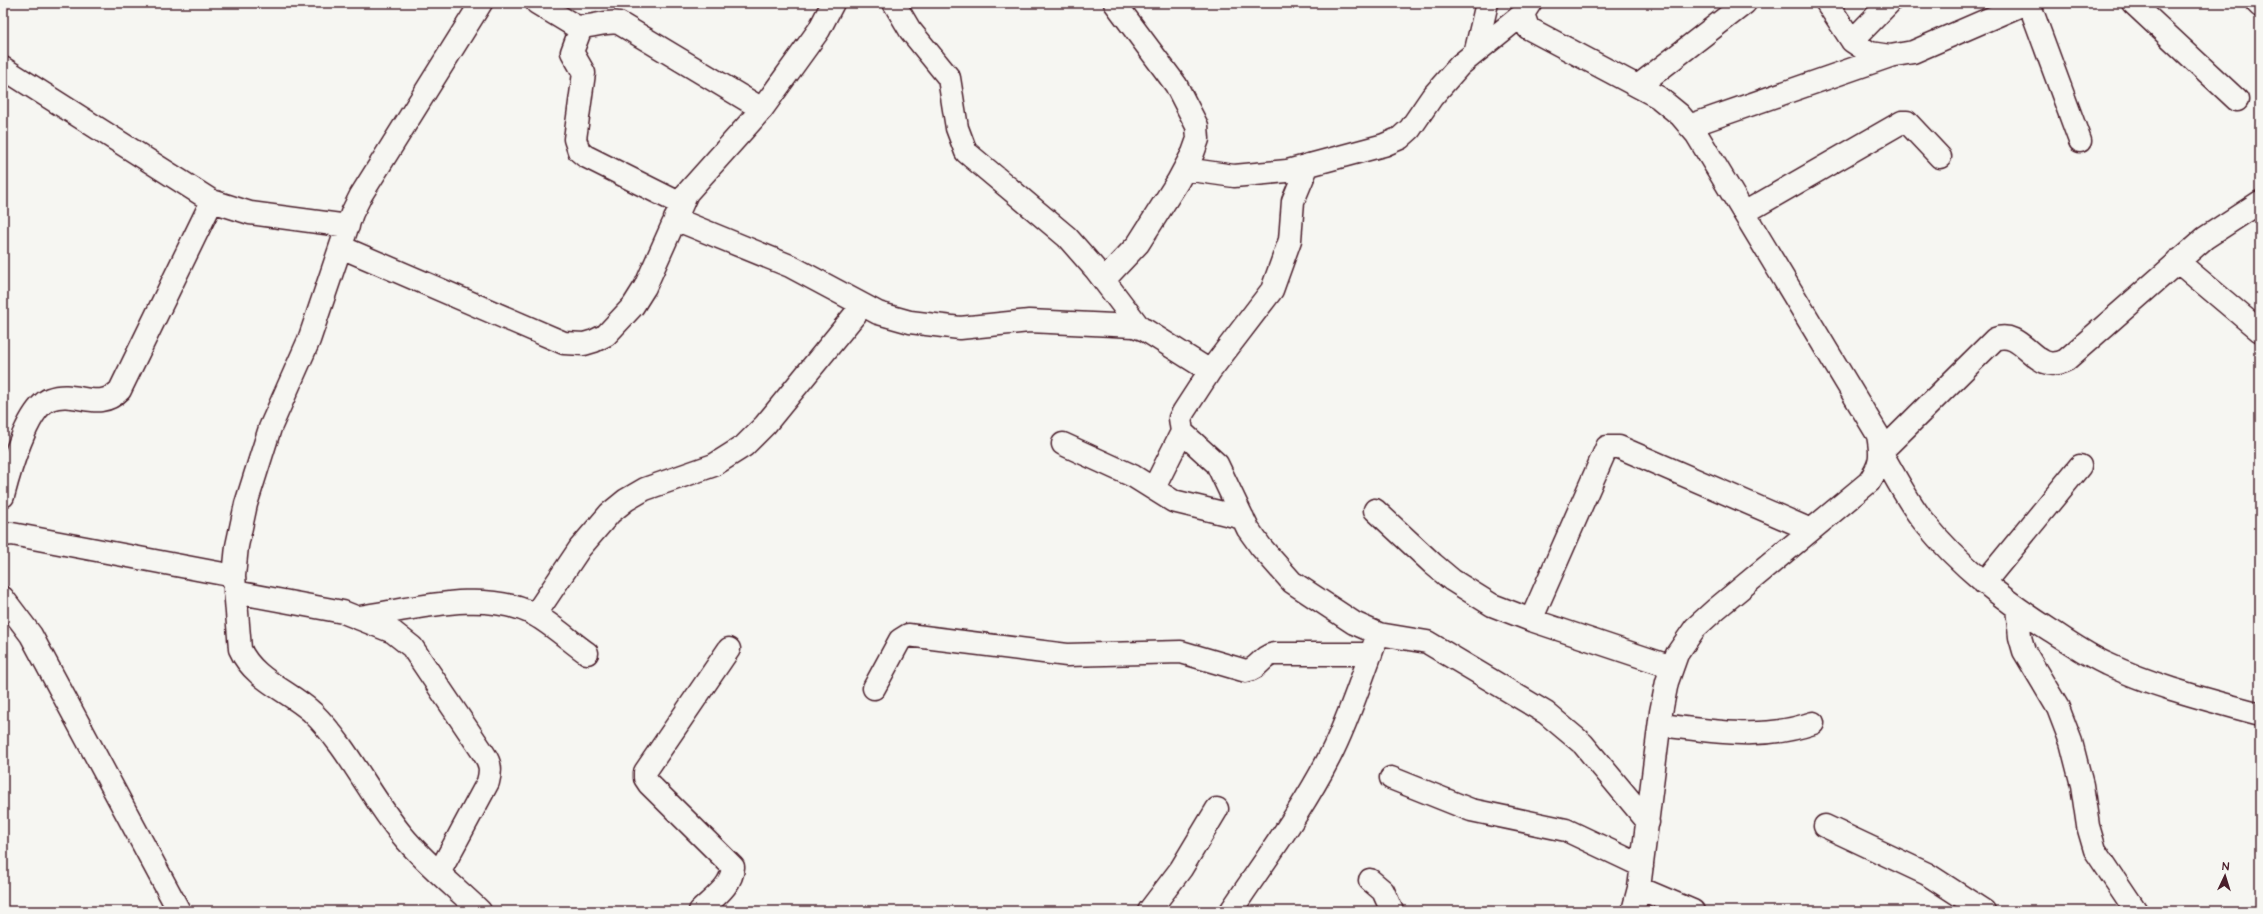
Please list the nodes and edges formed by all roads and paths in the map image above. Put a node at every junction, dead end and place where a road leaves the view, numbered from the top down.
1 (481, 3) edge
2 (537, 3) edge
3 (833, 3) edge
4 (894, 3) edge
5 (1115, 3) edge
6 (1487, 3) edge
7 (1745, 3) edge
8 (1827, 3) edge
9 (1889, 3) edge
10 (2028, 3) edge
11 (2134, 3) edge
12 (2257, 3) edge
13 (2260, 6) edge
14 (1526, 9) edge
15 (581, 28) junction
16 (1852, 41) junction
17 (1476, 50) junction
18 (1890, 56) junction
19 (3, 68) edge
20 (1638, 86) junction
21 (2237, 100) dead end
22 (762, 109) junction
23 (1689, 126) junction
24 (2080, 141) dead end
25 (1940, 157) dead end
26 (1308, 165) junction
27 (1185, 169) junction
28 (212, 201) junction
29 (2260, 202) edge
30 (678, 212) junction
31 (1744, 213) junction
32 (348, 226) junction
33 (341, 247) junction
34 (2177, 262) junction
35 (1104, 280) junction
36 (862, 306) junction
37 (1140, 328) junction
38 (2260, 331) edge
39 (1210, 371) junction
40 (1182, 432) junction
41 (1063, 444) dead end
42 (1881, 452) junction
43 (2080, 466) dead end
44 (1154, 488) junction
45 (3, 496) edge
46 (1374, 510) dead end
47 (1243, 518) junction
48 (1812, 530) junction
49 (3, 535) edge
50 (1984, 583) junction
51 (235, 584) junction
52 (3, 598) edge
53 (2018, 608) junction
54 (535, 615) junction
55 (360, 618) junction
56 (1531, 620) junction
57 (1379, 634) junction
58 (729, 649) dead end
59 (587, 653) dead end
60 (1371, 654) junction
61 (1672, 667) junction
62 (874, 688) dead end
63 (2260, 714) edge
64 (1813, 723) dead end
65 (1660, 725) junction
66 (1390, 778) dead end
67 (1217, 809) dead end
68 (1648, 822) junction
69 (1825, 826) dead end
70 (1642, 866) junction
71 (440, 873) junction
72 (1370, 880) dead end
73 (1639, 888) junction
74 (179, 911) edge
75 (480, 911) edge
76 (700, 911) edge
77 (1149, 911) edge
78 (1231, 911) edge
79 (1392, 911) edge
80 (1633, 911) edge
81 (1693, 911) edge
82 (1984, 911) edge
83 (2136, 911) edge

1 - 32 street
2 - 15 street
3 - 22 street
4 - 35 street
5 - 27 street
6 - 17 street
7 - 20 street
8 - 16 street
9 - 16 street
10 - 18 street
10 - 24 street
11 - 21 street
12 - 13 street
14 - 17 street
14 - 20 street
15 - 22 street
15 - 30 street
16 - 18 street
17 - 26 street
18 - 23 street
19 - 28 street
20 - 23 street
22 - 30 street
23 - 31 street
25 - 31 street
26 - 27 street
26 - 39 street
27 - 35 street
28 - 32 street
28 - 45 street
29 - 34 street
30 - 33 street
30 - 36 street
31 - 42 street
32 - 33 street
33 - 51 street
34 - 38 street
34 - 42 street
35 - 37 street
36 - 37 street
36 - 54 street
37 - 39 street
39 - 40 street
40 - 44 street
40 - 47 street
41 - 44 street
42 - 48 street
42 - 50 street
43 - 50 street
44 - 47 street
46 - 56 street
47 - 57 street
48 - 56 street
48 - 61 street
49 - 51 street
50 - 53 street
51 - 55 street
51 - 71 street
52 - 74 street
53 - 63 street
53 - 83 street
54 - 55 street
54 - 59 street
55 - 71 street
56 - 61 street
57 - 60 street
57 - 68 street
58 - 76 street
60 - 62 street
60 - 78 street
61 - 65 street
64 - 65 street
65 - 68 street
66 - 70 street
67 - 77 street
68 - 70 street
69 - 82 street
70 - 73 street
71 - 75 street
72 - 79 street
73 - 80 street
73 - 81 street

